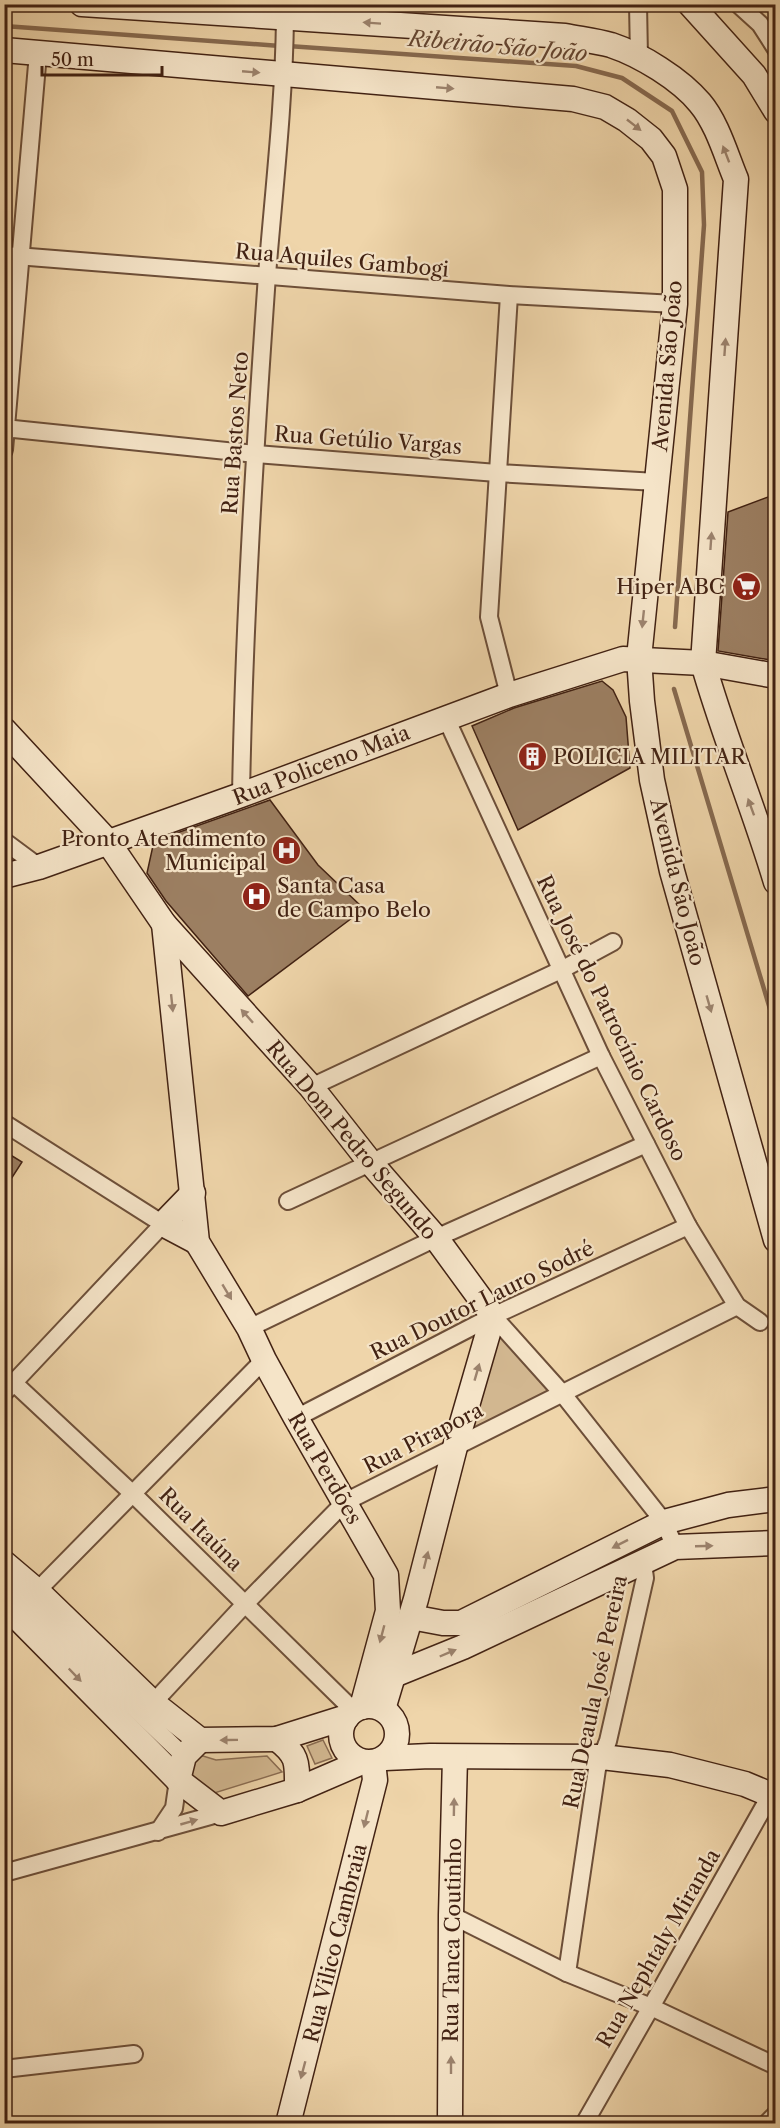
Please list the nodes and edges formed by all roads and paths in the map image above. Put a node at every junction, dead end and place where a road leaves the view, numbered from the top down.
1 (82, 4) edge
2 (638, 4) edge
3 (690, 4) edge
4 (738, 4) edge
5 (768, 21) edge
6 (285, 28) junction
7 (776, 49) edge
8 (4, 50) edge
9 (38, 53) junction
10 (639, 57) junction
11 (284, 66) junction
12 (776, 111) edge
13 (13, 256) edge
14 (267, 276) junction
15 (509, 295) junction
16 (675, 304) junction
17 (5, 428) edge
18 (4, 450) edge
19 (256, 454) junction
20 (497, 473) junction
21 (657, 482) junction
22 (639, 658) junction
23 (703, 663) junction
24 (600, 665) junction
25 (732, 668) junction
26 (776, 676) edge
27 (509, 695) junction
28 (642, 701) junction
29 (717, 713) junction
30 (446, 718) junction
31 (4, 730) edge
32 (241, 795) junction
33 (4, 841) edge
34 (770, 841) edge
35 (108, 842) junction
36 (39, 867) junction
37 (4, 876) edge
38 (776, 882) edge
39 (164, 924) junction
40 (613, 942) dead end
41 (196, 960) junction
42 (168, 965) junction
43 (562, 969) junction
44 (601, 1056) junction
45 (310, 1087) junction
46 (4, 1123) edge
47 (646, 1144) junction
48 (370, 1162) junction
49 (193, 1193) junction
50 (288, 1202) dead end
51 (163, 1224) junction
52 (688, 1227) junction
53 (436, 1238) junction
54 (776, 1240) edge
55 (197, 1242) junction
56 (737, 1306) junction
57 (493, 1316) junction
58 (760, 1322) dead end
59 (249, 1328) junction
60 (264, 1360) junction
61 (9, 1388) edge
62 (562, 1393) junction
63 (296, 1418) junction
64 (455, 1447) junction
65 (133, 1494) junction
66 (776, 1499) edge
67 (345, 1502) junction
68 (664, 1522) junction
69 (776, 1543) edge
70 (675, 1547) junction
71 (4, 1563) edge
72 (643, 1563) junction
73 (4, 1584) edge
74 (245, 1604) junction
75 (17, 1607) edge
76 (411, 1617) junction
77 (394, 1675) junction
78 (153, 1703) junction
79 (369, 1714) junction
80 (277, 1739) junction
81 (192, 1748) junction
82 (430, 1756) junction
83 (455, 1757) junction
84 (602, 1757) junction
85 (374, 1761) junction
86 (178, 1780) junction
87 (297, 1790) junction
88 (773, 1796) edge
89 (221, 1813) junction
90 (158, 1832) junction
91 (4, 1873) edge
92 (451, 1916) junction
93 (567, 1972) junction
94 (651, 2007) junction
95 (134, 2054) dead end
96 (776, 2066) edge
97 (4, 2069) edge
98 (776, 2114) edge
99 (288, 2124) edge
100 (450, 2124) edge
101 (584, 2124) edge
102 (766, 2124) edge

1 - 6 main road
2 - 10 street
3 - 12 main road
4 - 5 street
5 - 7 street
10 -> 6 main road
6 - 11 street, Rua Bastos Neto
8 - 9 main road, Avenida São João
9 -> 11 main road, Avenida São João
9 - 13 street
23 -> 10 main road
11 - 14 street, Rua Bastos Neto
11 -> 16 main road, Avenida São João
13 - 14 street, Rua Aquiles Gambogi
13 - 17 street
14 - 15 street, Rua Aquiles Gambogi
14 - 19 street, Rua Bastos Neto
15 - 16 street, Rua Aquiles Gambogi
15 - 20 street
16 - 21 main road, Avenida São João
17 - 18 street
17 - 19 street, Rua Getúlio Vargas
19 - 20 street, Rua Getúlio Vargas
19 - 32 street, Rua Bastos Neto
20 - 21 street, Rua Getúlio Vargas
20 - 27 street
21 -> 22 main road, Avenida São João
22 - 23 main road, Rua Policeno Maia
22 - 24 main road, Rua Policeno Maia
22 - 28 main road, Avenida São João
23 - 25 main road, Rua Policeno Maia
23 - 29 main road
24 - 27 main road, Rua Policeno Maia
24 - 28 main road
25 - 26 main road, Rua Policeno Maia
25 - 29 main road
27 - 30 main road, Rua Policeno Maia
28 -> 54 main road, Avenida São João
34 -> 29 main road
30 - 32 main road, Rua Policeno Maia
30 - 43 street, Rua José do Patrocínio Cardoso
31 - 35 main road, Rua Dom Pedro Segundo
32 - 35 main road, Rua Policeno Maia
33 - 36 street
34 - 38 main road
35 - 36 main road, Rua Policeno Maia
35 - 39 main road, Rua Dom Pedro Segundo
36 - 37 main road, Rua Policeno Maia
39 - 41 main road, Rua Dom Pedro Segundo
39 - 42 main road
40 - 43 street
41 - 42 main road
45 -> 41 main road, Rua Dom Pedro Segundo
42 -> 49 main road
43 - 44 street, Rua José do Patrocínio Cardoso
43 - 45 street
44 - 47 street, Rua José do Patrocínio Cardoso
44 - 48 street
45 - 48 main road, Rua Dom Pedro Segundo
46 - 51 street
47 - 52 street, Rua José do Patrocínio Cardoso
47 - 53 street
48 - 50 street
48 - 53 main road, Rua Dom Pedro Segundo
49 - 51 main road
49 - 55 main road
51 - 55 main road
51 - 61 street
52 - 56 street, Rua José do Patrocínio Cardoso
52 - 57 street, Rua Doutor Lauro Sodré
53 - 57 main road, Rua Dom Pedro Segundo
53 - 59 street
55 -> 59 main road, Rua Perdões
56 - 58 street, Rua José do Patrocínio Cardoso
56 - 62 street, Rua Pirapora
57 - 62 street
57 - 63 street, Rua Doutor Lauro Sodré
64 -> 57 main road
59 - 60 main road, Rua Perdões
60 - 63 main road, Rua Perdões
60 - 65 street
61 - 65 street, Rua Itaúna
62 - 64 street, Rua Pirapora
62 - 68 street
63 - 67 main road, Rua Perdões
64 - 67 street, Rua Pirapora
76 -> 64 main road
65 - 74 street, Rua Itaúna
65 - 75 street
66 - 68 main road
67 - 74 street, Rua Pirapora
67 -> 79 main road, Rua Perdões
68 - 70 street
68 -> 76 main road
70 -> 69 main road
70 - 72 main road
71 - 75 main road
77 -> 72 main road
72 - 84 street, Rua Deaula José Pereira
73 - 75 street
74 - 78 street, Rua Pirapora
74 - 79 street, Rua Itaúna
75 - 78 main road
75 - 81 street
75 -> 86 main road
76 - 77 main road
77 - 79 main road
78 - 81 main road
79 - 80 main road
79 - 82 main road
79 - 85 main road
79 - 85 main road
80 -> 81 main road
80 - 87 main road
81 - 86 main road
82 - 83 main road
82 - 85 main road
83 - 84 main road
92 -> 83 main road, Rua Tanca Coutinho
84 - 88 main road
84 - 93 street, Rua Deaula José Pereira
85 - 87 main road
85 -> 99 main road, Rua Vilico Cambraia
86 - 89 main road
86 - 90 street
87 - 89 main road
88 - 94 street, Rua Nephtaly Miranda
90 -> 89 street
90 - 91 street
92 - 93 street
100 -> 92 main road, Rua Tanca Coutinho
93 - 94 street
94 - 96 street
94 - 101 street, Rua Nephtaly Miranda
95 - 97 street
98 - 102 street

